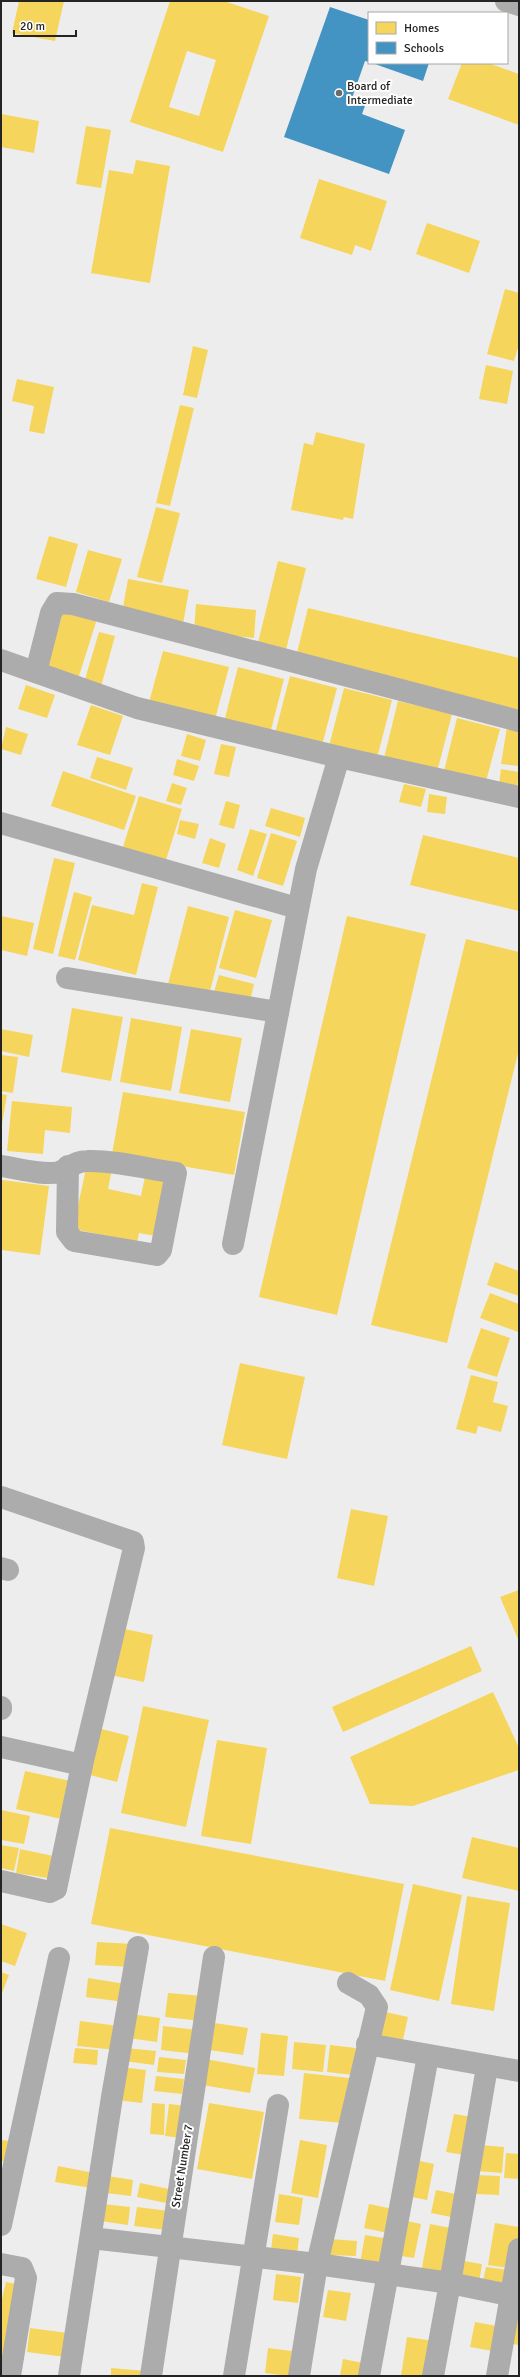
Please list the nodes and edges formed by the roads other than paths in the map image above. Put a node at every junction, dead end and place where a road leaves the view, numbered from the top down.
1 (506, 1) edge
2 (519, 5) edge
3 (1, 660) edge
4 (36, 672) junction
5 (519, 721) edge
6 (339, 757) junction
7 (519, 797) edge
8 (1, 823) edge
9 (297, 908) junction
10 (67, 978) dead end
11 (278, 1012) junction
12 (1, 1166) edge
13 (68, 1166) junction
14 (234, 1244) dead end
15 (1, 1497) edge
16 (1, 1747) edge
17 (82, 1765) junction
18 (1, 1881) edge
19 (138, 1947) dead end
20 (214, 1957) dead end
21 (59, 1958) dead end
22 (348, 1983) dead end
23 (367, 2044) junction
24 (428, 2056) junction
25 (488, 2066) junction
26 (519, 2072) edge
27 (278, 2105) dead end
28 (1, 2225) edge
29 (91, 2238) junction
30 (169, 2248) junction
31 (519, 2249) edge
32 (253, 2257) junction
33 (1, 2264) edge
34 (317, 2264) junction
35 (388, 2274) junction
36 (450, 2283) junction
37 (515, 2296) edge
38 (10, 2376) edge
39 (70, 2376) edge
40 (151, 2376) edge
41 (234, 2376) edge
42 (299, 2376) edge
43 (369, 2376) edge
44 (433, 2376) edge
45 (497, 2376) edge

1 - 2 main road
3 - 4 street
4 - 5 street
4 - 6 street
6 - 7 street
6 - 9 street
8 - 9 street
9 - 11 street
10 - 11 street
11 - 14 street
12 - 13 street
13 - 13 street
15 - 17 street
16 - 17 street
17 - 18 street
19 - 29 street
20 - 30 street, Street Number 7
21 - 28 street
22 - 23 street
23 - 24 street
23 - 34 street
24 - 25 street
24 - 35 street
25 - 26 street
25 - 36 street
27 - 32 street
29 - 30 street
29 - 39 street
30 - 32 street
30 - 40 street, Street Number 7
31 - 37 street
32 - 34 street
32 - 41 street
33 - 38 street
34 - 35 street
34 - 42 street
35 - 36 street
35 - 43 street
36 - 37 street
36 - 44 street
37 - 45 street

